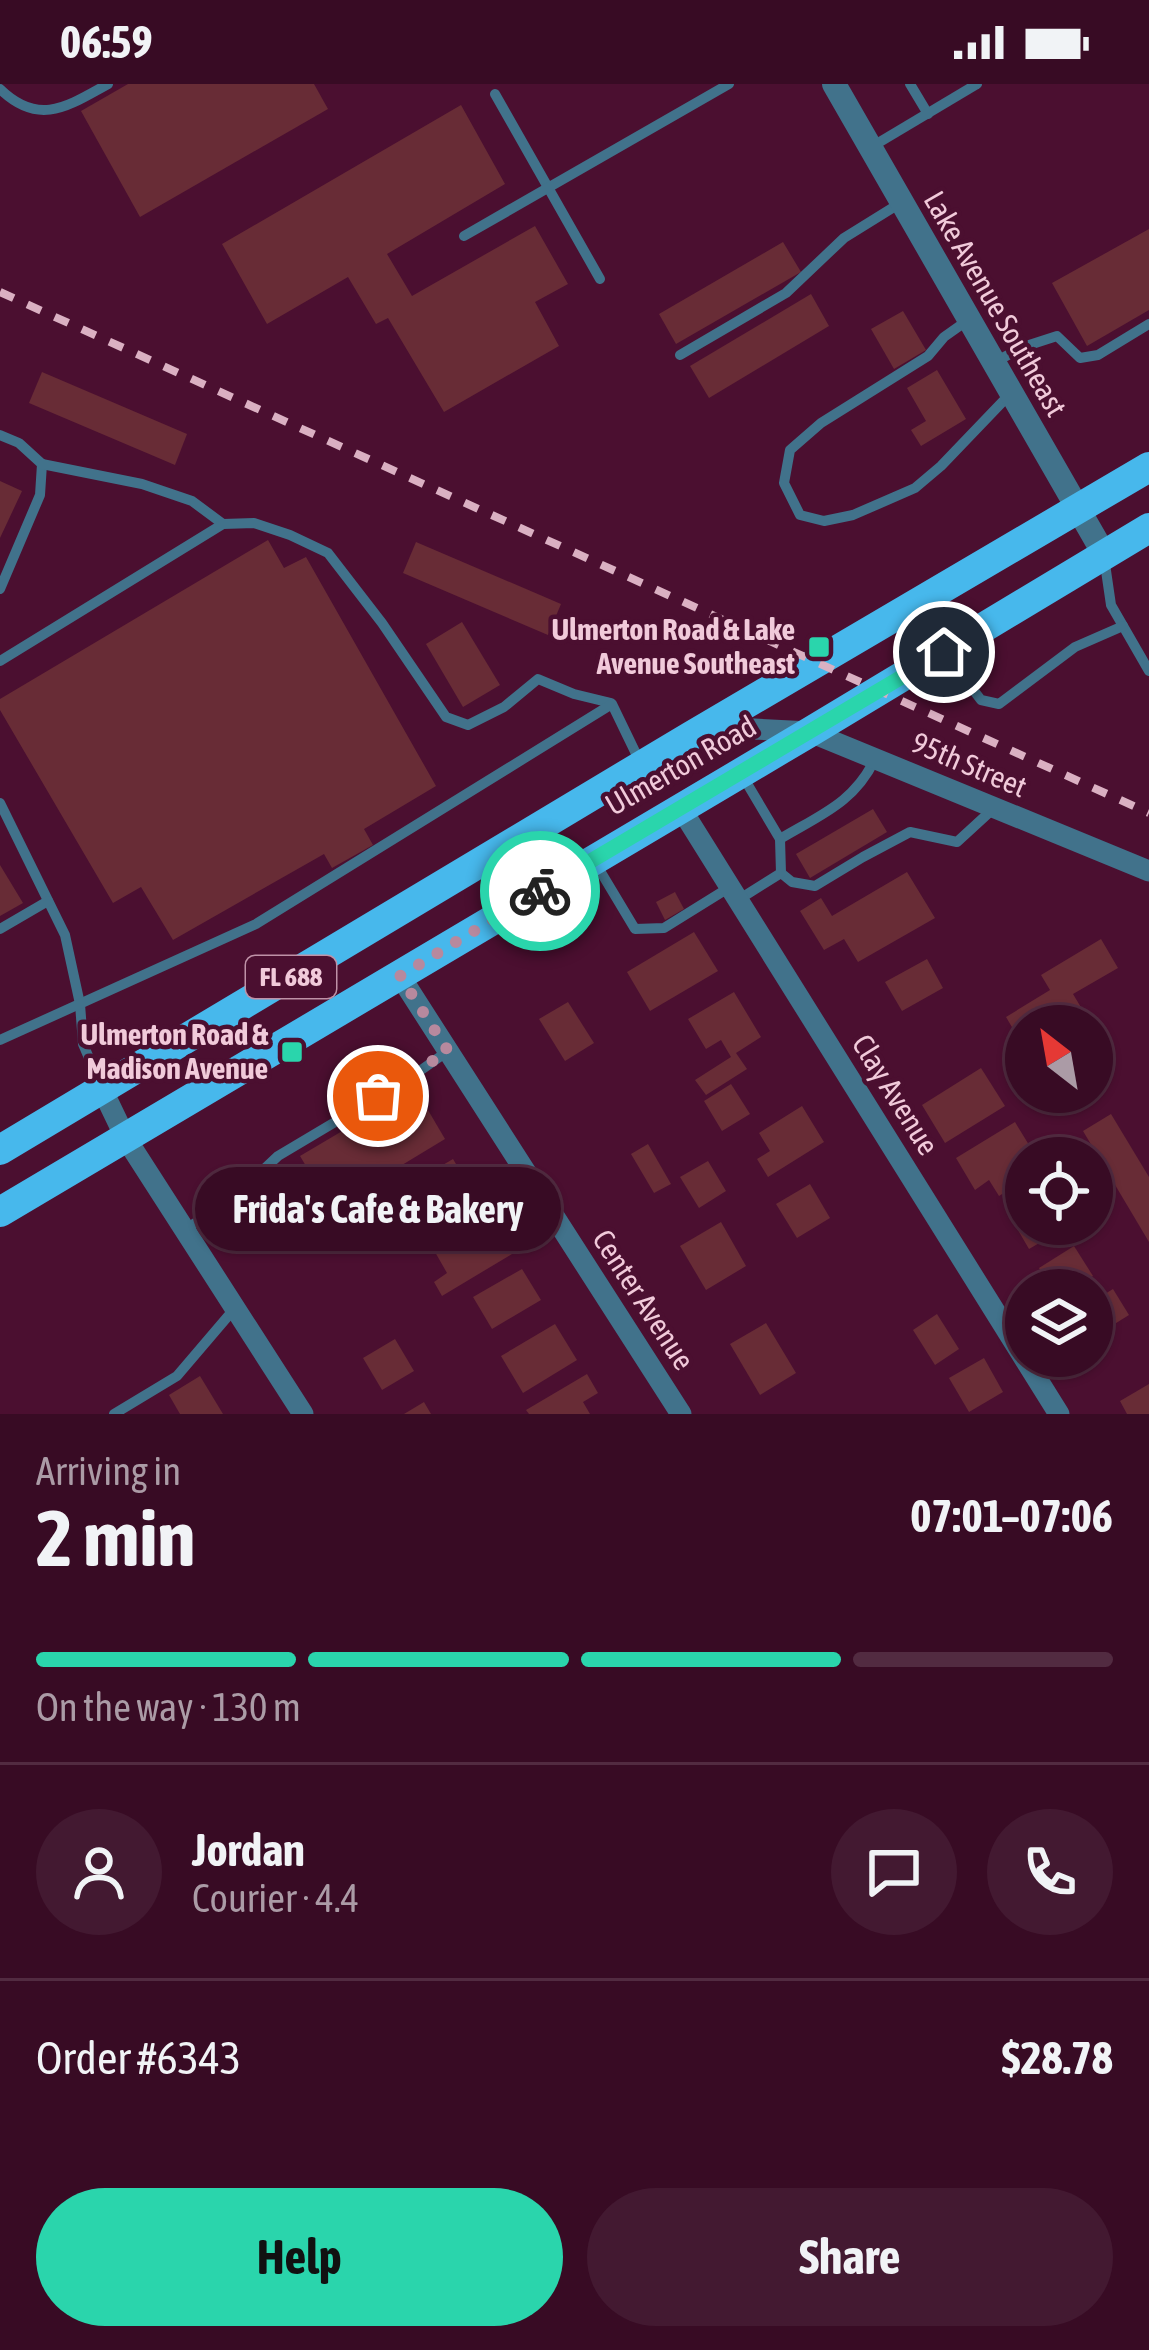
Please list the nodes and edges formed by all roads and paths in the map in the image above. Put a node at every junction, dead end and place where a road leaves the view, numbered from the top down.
1 (108, 84) edge
2 (729, 84) edge
3 (834, 84) edge
4 (910, 84) edge
5 (977, 84) edge
6 (0, 89) edge
7 (495, 94) dead end
8 (928, 114) junction
9 (870, 148) junction
10 (548, 188) junction
11 (902, 202) junction
12 (464, 236) dead end
13 (600, 279) dead end
14 (968, 320) junction
15 (1149, 324) edge
16 (680, 355) dead end
17 (993, 363) junction
18 (1010, 394) junction
19 (0, 436) edge
20 (42, 464) junction
21 (1149, 467) edge
22 (1078, 508) junction
23 (223, 524) junction
24 (1149, 528) edge
25 (1104, 554) junction
26 (0, 589) edge
27 (1123, 626) junction
28 (944, 652) junction
29 (0, 661) edge
30 (1149, 670) edge
31 (612, 704) junction
32 (810, 733) junction
33 (691, 736) junction
34 (875, 759) junction
35 (643, 767) junction
36 (741, 773) junction
37 (0, 802) edge
38 (680, 807) junction
39 (993, 808) junction
40 (780, 839) junction
41 (593, 859) junction
42 (1149, 871) edge
43 (781, 874) junction
44 (734, 893) junction
45 (48, 901) junction
46 (0, 929) edge
47 (400, 976) junction
48 (80, 1004) junction
49 (0, 1040) edge
50 (448, 1051) junction
51 (102, 1089) junction
52 (125, 1137) junction
53 (0, 1150) edge
54 (0, 1212) edge
55 (185, 1230) junction
56 (235, 1308) junction
57 (114, 1414) edge
58 (304, 1414) edge
59 (681, 1414) edge
60 (1059, 1414) edge

1 - 6 lane
2 - 10 lane
3 - 9 street, Lake Avenue Southeast
4 - 8 lane
5 - 8 lane
7 - 10 lane
8 - 9 lane
9 - 11 street, Lake Avenue Southeast
10 - 12 lane
10 - 13 lane
11 - 14 street, Lake Avenue Southeast
11 - 16 lane
14 - 17 street, Lake Avenue Southeast
14 - 18 lane
15 - 17 lane
17 - 18 street, Lake Avenue Southeast
18 - 22 street, Lake Avenue Southeast
19 - 20 lane
20 - 23 lane
20 - 26 lane
21 - 22 main road, Ulmerton Road / FL 688
22 - 25 street, Lake Avenue Southeast
22 - 33 main road, Ulmerton Road / FL 688
23 - 29 lane
23 - 31 lane
24 - 25 main road, Ulmerton Road / FL 688
25 - 27 lane
25 - 28 main road, Ulmerton Road / FL 688
27 - 28 lane
27 - 30 lane
28 - 32 main road, Ulmerton Road / FL 688
31 - 35 lane
31 - 48 lane
32 - 33 street, 95th Street
32 - 34 street, 95th Street
32 - 36 main road, Ulmerton Road / FL 688
33 - 35 main road, Ulmerton Road / FL 688
34 - 39 street, 95th Street
34 - 40 lane
35 - 51 main road, Ulmerton Road / FL 688
36 - 38 main road, Ulmerton Road / FL 688
36 - 40 lane
37 - 45 lane
38 - 41 main road, Ulmerton Road / FL 688
38 - 44 street, Clay Avenue
39 - 42 street, 95th Street
39 - 43 lane
40 - 43 lane
41 - 44 lane
41 - 47 main road, Ulmerton Road / FL 688
43 - 44 lane
44 - 60 street, Clay Avenue
45 - 46 lane
45 - 48 lane
47 - 50 street, Center Avenue
47 - 52 main road, Ulmerton Road / FL 688
48 - 49 lane
48 - 51 lane
50 - 55 lane
50 - 59 street, Center Avenue
51 - 52 street
51 - 53 main road, Ulmerton Road / FL 688
52 - 54 main road, Ulmerton Road / FL 688
52 - 55 street
55 - 56 street
56 - 57 lane
56 - 58 street

